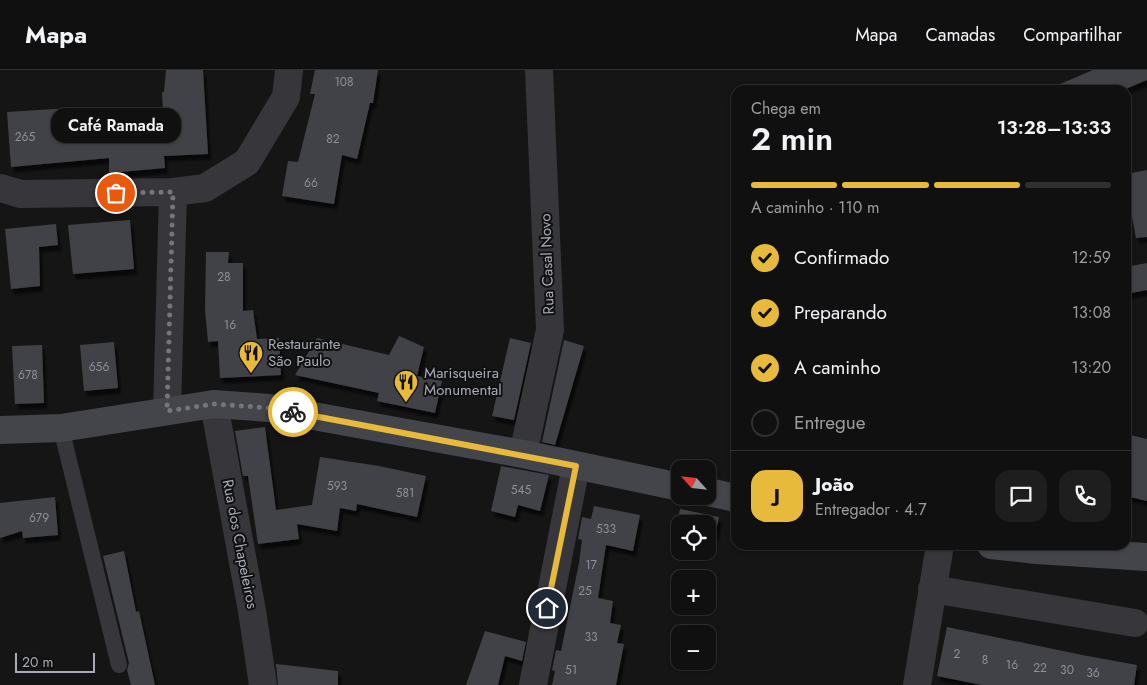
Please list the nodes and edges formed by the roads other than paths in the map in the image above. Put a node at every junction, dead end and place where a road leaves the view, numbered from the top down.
1 (289, 70) edge
2 (540, 70) edge
3 (0, 188) edge
4 (173, 192) junction
5 (214, 404) junction
6 (167, 411) junction
7 (60, 428) junction
8 (0, 430) edge
9 (523, 454) junction
10 (576, 466) junction
11 (671, 485) edge
12 (716, 494) edge
13 (731, 497) edge
14 (939, 550) edge
15 (1036, 550) edge
16 (1147, 558) edge
17 (932, 589) junction
18 (1135, 623) dead end
19 (119, 665) dead end
20 (264, 685) edge
21 (533, 685) edge
22 (917, 685) edge

1 - 4 street
2 - 9 street, Rua Casal Novo
3 - 4 street
4 - 6 street
5 - 6 main road
5 - 9 main road
5 - 20 street, Rua dos Chapeleiros
6 - 7 main road
7 - 8 main road
7 - 19 lane
9 - 10 main road
10 - 11 main road
10 - 21 street
12 - 13 main road
14 - 17 street
15 - 16 main road
17 - 18 street
17 - 22 street

